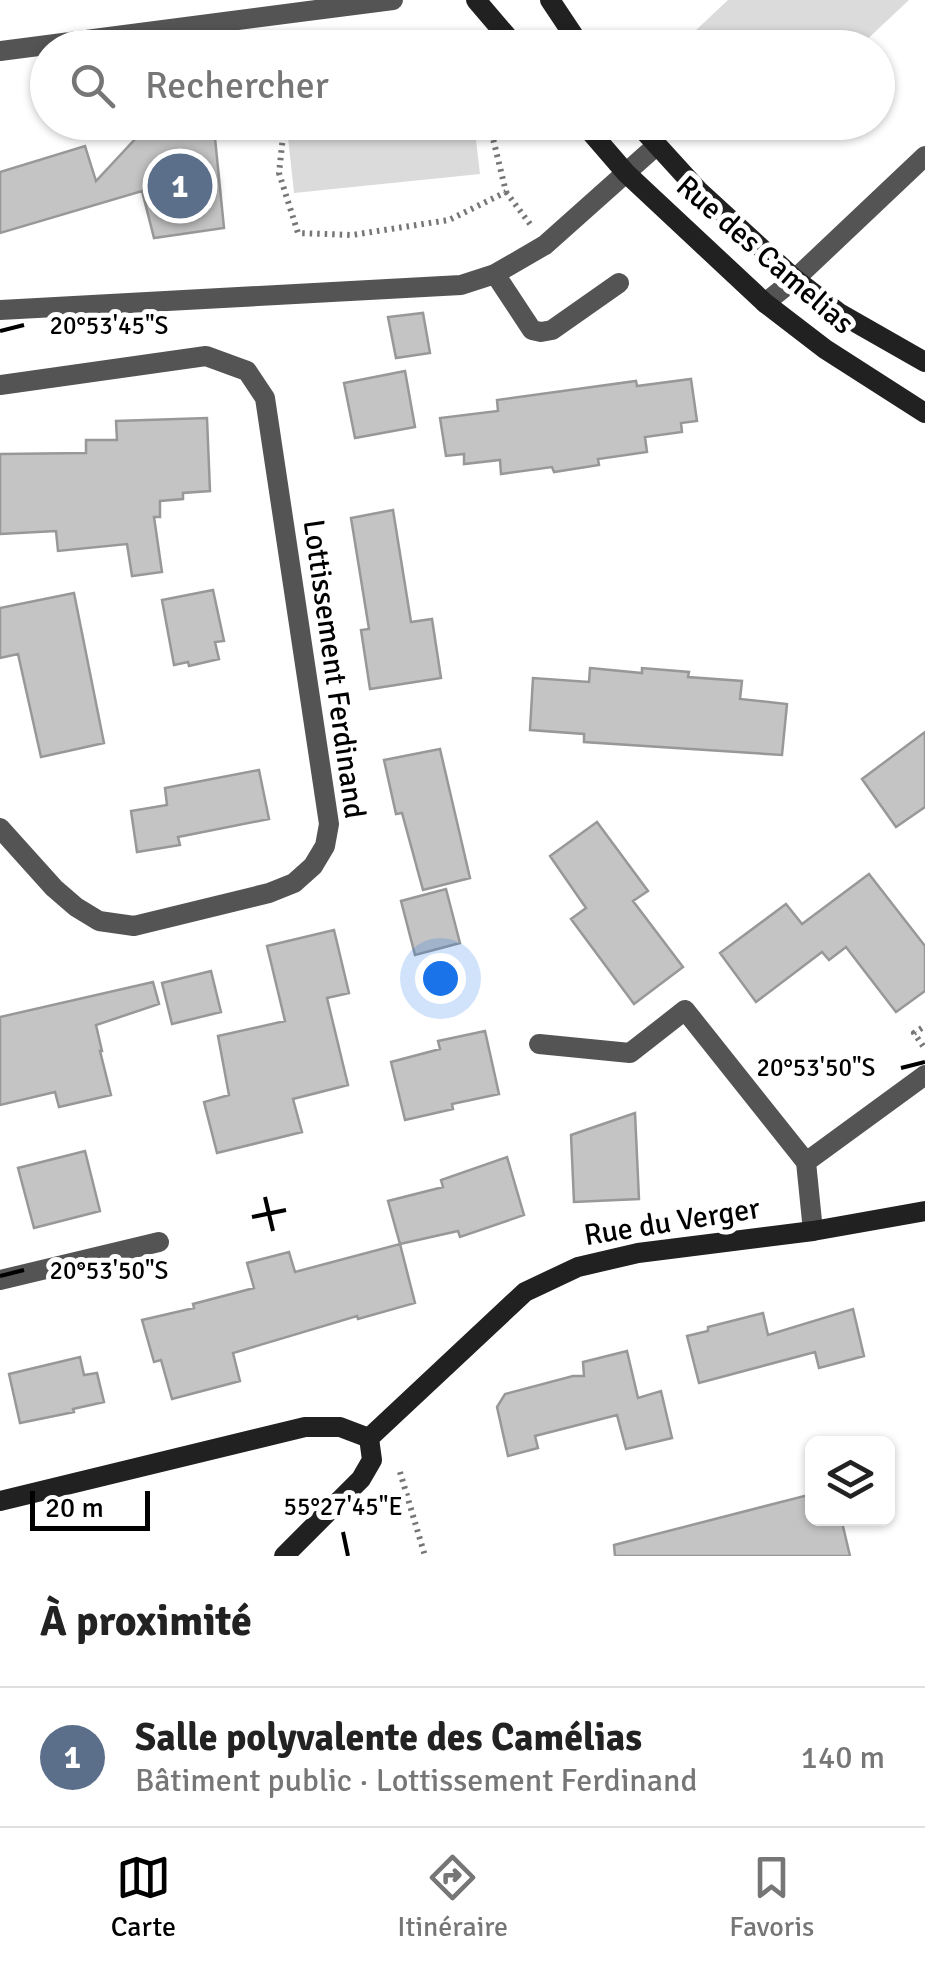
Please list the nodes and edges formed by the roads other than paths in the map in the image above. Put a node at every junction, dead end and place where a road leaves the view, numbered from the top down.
1 (393, 0) edge
2 (476, 0) edge
3 (550, 0) edge
4 (166, 30) edge
5 (502, 30) edge
6 (570, 30) edge
7 (30, 48) edge
8 (0, 52) edge
9 (597, 140) edge
10 (651, 140) edge
11 (656, 146) junction
12 (925, 156) edge
13 (626, 174) junction
14 (494, 274) junction
15 (795, 279) junction
16 (619, 283) dead end
17 (765, 302) junction
18 (0, 310) edge
19 (925, 362) edge
20 (0, 385) edge
21 (925, 413) edge
22 (0, 828) edge
23 (539, 1044) dead end
24 (925, 1075) edge
25 (806, 1162) junction
26 (925, 1211) edge
27 (812, 1231) junction
28 (159, 1242) dead end
29 (0, 1280) edge
30 (369, 1438) junction
31 (0, 1501) edge
32 (284, 1556) edge

1 - 4 street
2 - 5 street
3 - 6 street
7 - 8 street
9 - 13 street, Rue des Camelias
10 - 11 street, Rue des Camelias
11 - 13 street
11 - 15 street, Rue des Camelias
12 - 15 street
13 - 14 street
13 - 17 street, Rue des Camelias
14 - 16 street
14 - 18 street
15 - 17 street
15 - 19 street, Rue des Camelias
17 - 21 street, Rue des Camelias
20 - 22 street, Lottissement Ferdinand
23 - 25 street
24 - 25 street
25 - 27 street
26 - 27 street, Rue du Verger
27 - 30 street, Rue du Verger
28 - 29 street
30 - 31 street
30 - 32 street

